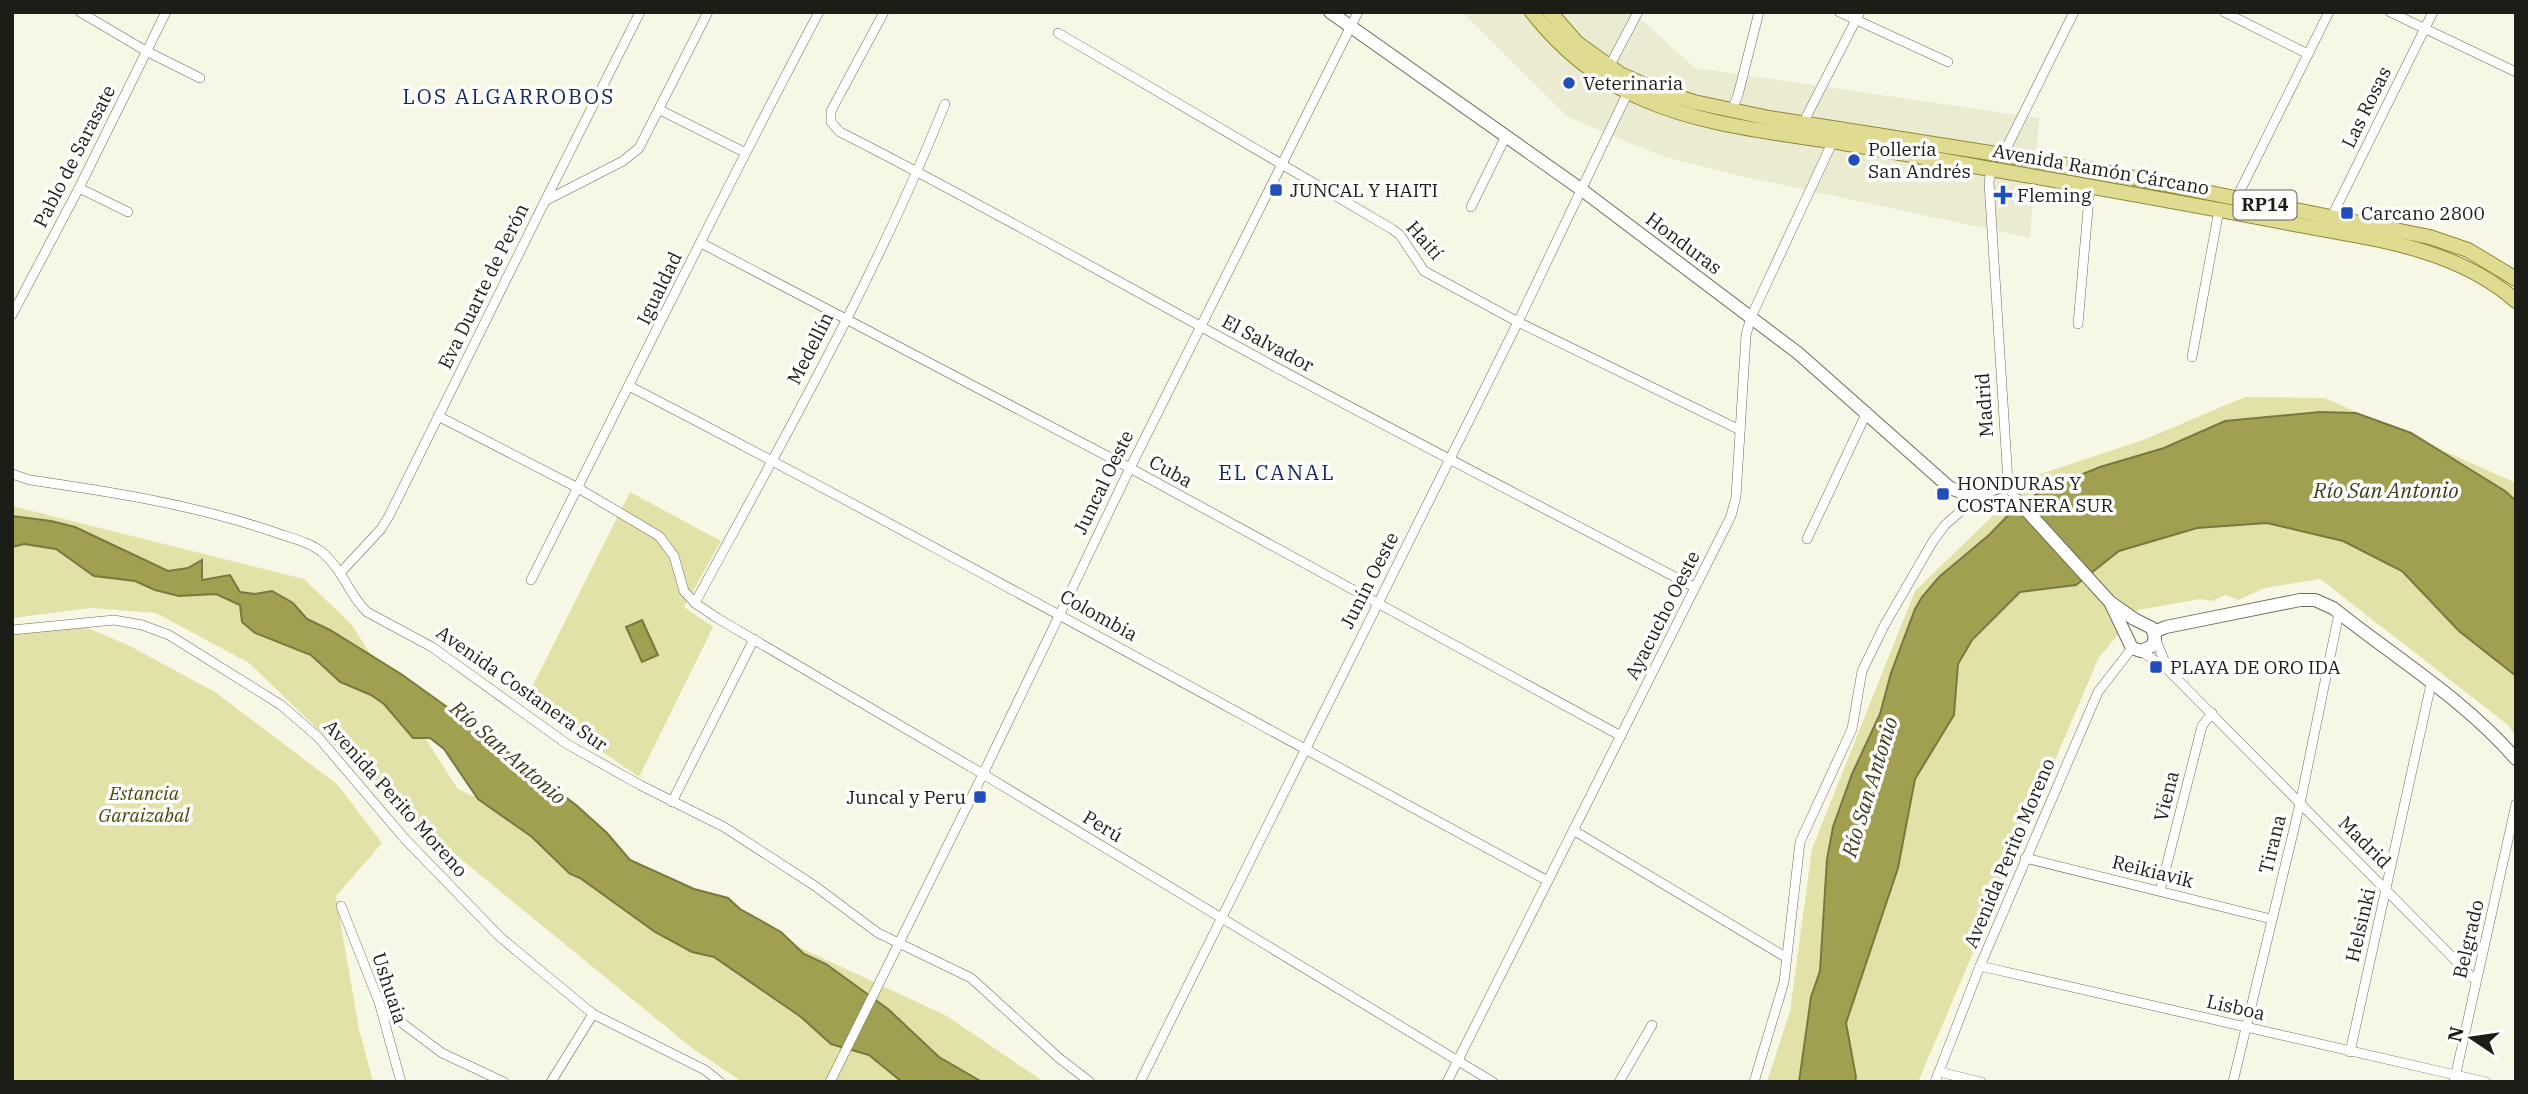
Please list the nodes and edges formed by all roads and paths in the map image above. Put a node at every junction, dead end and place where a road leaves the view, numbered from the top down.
1 (80, 12) edge
2 (166, 12) edge
3 (640, 12) edge
4 (708, 12) edge
5 (818, 12) edge
6 (884, 12) edge
7 (1330, 12) edge
8 (1358, 12) edge
9 (1532, 12) edge
10 (1549, 12) edge
11 (1638, 12) edge
12 (1759, 12) edge
13 (1839, 12) edge
14 (2074, 12) edge
15 (2224, 12) edge
16 (2329, 12) edge
17 (2390, 12) edge
18 (2433, 12) edge
19 (1858, 16) edge
20 (1351, 27) junction
21 (2426, 27) junction
22 (1058, 33) dead end
23 (146, 51) junction
24 (2308, 54) junction
25 (1948, 62) dead end
26 (1609, 67) junction
27 (2516, 72) edge
28 (200, 78) dead end
29 (1628, 92) junction
30 (945, 104) dead end
31 (660, 110) junction
32 (1732, 110) junction
33 (1803, 123) junction
34 (1506, 136) junction
35 (1833, 141) junction
36 (744, 152) junction
37 (2004, 154) junction
38 (1942, 160) junction
39 (1282, 165) junction
40 (1990, 168) junction
41 (2085, 168) junction
42 (918, 171) junction
43 (2090, 186) junction
44 (79, 188) junction
45 (1582, 190) junction
46 (2236, 199) junction
47 (545, 201) junction
48 (1471, 207) dead end
49 (2220, 209) junction
50 (128, 212) dead end
51 (2330, 218) junction
52 (701, 243) junction
53 (2477, 274) junction
54 (2516, 279) edge
55 (2516, 291) edge
56 (2516, 301) edge
57 (12, 315) edge
58 (1751, 317) junction
59 (845, 319) junction
60 (1518, 322) junction
61 (2078, 324) dead end
62 (1200, 326) junction
63 (2192, 357) dead end
64 (629, 386) junction
65 (1867, 412) junction
66 (438, 416) junction
67 (1740, 430) junction
68 (1449, 459) junction
69 (772, 460) junction
70 (1130, 468) junction
71 (12, 474) edge
72 (2008, 481) junction
73 (578, 488) junction
74 (1979, 495) junction
75 (2018, 501) joint
76 (1807, 539) dead end
77 (341, 572) junction
78 (531, 580) dead end
79 (1695, 587) junction
80 (2106, 598) junction
81 (695, 603) junction
82 (1377, 604) junction
83 (1059, 612) junction
84 (2339, 613) junction
85 (2142, 623) junction
86 (12, 630) edge
87 (2155, 635) junction
88 (754, 639) junction
89 (2133, 646) junction
90 (2168, 670) junction
91 (2431, 684) junction
92 (2212, 713) junction
93 (1621, 736) junction
94 (1304, 749) junction
95 (2516, 759) edge
96 (983, 774) junction
97 (672, 802) junction
98 (2300, 804) junction
99 (2516, 804) edge
100 (1573, 830) junction
101 (2025, 858) junction
102 (1548, 881) junction
103 (2386, 890) junction
104 (2160, 891) junction
105 (341, 906) dead end
106 (1221, 918) junction
107 (2271, 919) junction
108 (899, 945) junction
109 (1787, 958) junction
110 (1980, 966) junction
111 (2476, 982) junction
112 (382, 1012) junction
113 (593, 1014) junction
114 (1652, 1025) dead end
115 (2246, 1027) junction
116 (2350, 1052) junction
117 (1458, 1061) junction
118 (1937, 1077) edge
119 (2455, 1078) edge
120 (401, 1082) edge
121 (504, 1082) edge
122 (551, 1082) edge
123 (720, 1082) edge
124 (830, 1082) edge
125 (1090, 1082) edge
126 (1140, 1082) edge
127 (1447, 1082) edge
128 (1493, 1082) edge
129 (1619, 1082) edge
130 (1754, 1082) edge
131 (1981, 1082) edge
132 (2233, 1082) edge
133 (2486, 1082) edge

1 - 23 street
2 - 23 street, Pablo de Sarasate
3 - 47 street
4 - 31 street, Eva Duarte de Perón
5 - 36 street, Igualdad
6 - 42 street, El Salvador
7 - 20 main road, Honduras
8 - 20 street, Juncal Oeste
9 - 29 main road, Avenida Ramón Cárcano / RP14
10 - 26 main road, Avenida Ramón Cárcano / RP14
11 - 26 street
12 - 32 street
13 - 19 street
14 - 37 street
15 - 24 street
16 - 24 street
17 - 21 street
18 - 21 street, Las Rosas
19 - 25 street
19 - 33 street
20 - 34 main road, Honduras
20 - 39 street, Juncal Oeste
21 - 27 street
21 - 51 street, Las Rosas
22 - 39 street, Haití
23 - 28 street
23 - 44 street, Pablo de Sarasate
24 - 46 street
26 - 32 main road, Avenida Ramón Cárcano / RP14
29 - 35 main road, Avenida Ramón Cárcano / RP14
29 - 45 street, Junín Oeste
30 - 42 street, Medellín
31 - 36 street
31 - 47 street, Eva Duarte de Perón
32 - 33 main road, Avenida Ramón Cárcano / RP14
33 - 37 main road, Avenida Ramón Cárcano / RP14
34 - 45 main road, Honduras
34 - 48 street
35 - 38 main road, Avenida Ramón Cárcano / RP14
35 - 58 street, Ayacucho Oeste
36 - 52 street, Igualdad
37 - 38 main road
37 - 40 street
37 - 41 main road, Avenida Ramón Cárcano / RP14
38 - 40 main road, Avenida Ramón Cárcano / RP14
39 - 60 street, Haití
39 - 62 street, Juncal Oeste
40 - 41 main road
40 - 43 main road, Avenida Ramón Cárcano / RP14
40 - 72 street, Madrid
41 - 46 main road, Avenida Ramón Cárcano / RP14
42 - 59 street, Medellín
42 - 62 street, El Salvador
43 - 49 main road, Avenida Ramón Cárcano / RP14
43 - 61 street
44 - 50 street
44 - 57 street, Pablo de Sarasate
45 - 58 main road, Honduras
45 - 60 street, Junín Oeste
46 - 51 main road, Avenida Ramón Cárcano / RP14
47 - 66 street, Eva Duarte de Perón
49 - 53 main road, Avenida Ramón Cárcano / RP14
49 - 63 street
51 - 54 main road, Avenida Ramón Cárcano / RP14
52 - 59 street, Cuba
52 - 64 street, Igualdad
53 - 55 main road
53 - 56 main road, Avenida Ramón Cárcano / RP14
58 - 65 main road, Honduras
58 - 67 street, Ayacucho Oeste
59 - 69 street, Medellín
59 - 70 street, Cuba
60 - 67 street, Haití
60 - 68 street, Junín Oeste
62 - 68 street, El Salvador
62 - 70 street, Juncal Oeste
64 - 69 street, Colombia
64 - 73 street, Igualdad
65 - 74 main road, Honduras
65 - 76 street
66 - 73 street
66 - 77 street, Eva Duarte de Perón
67 - 79 street, Ayacucho Oeste
68 - 79 street, El Salvador
68 - 82 street, Junín Oeste
69 - 81 street, Medellín
69 - 83 street, Colombia
70 - 82 street, Cuba
70 - 83 street, Juncal Oeste
71 - 77 street, Avenida Costanera Sur
72 - 74 main road
72 - 75 street, Madrid
73 - 78 street, Igualdad
73 - 81 street
74 - 109 street
75 - 80 main road, Madrid
77 - 97 street, Avenida Costanera Sur
79 - 93 street, Ayacucho Oeste
80 - 85 main road, Madrid
80 - 89 main road, Madrid
81 - 88 street, Perú
82 - 93 street, Cuba
82 - 94 street, Junín Oeste
83 - 94 street, Colombia
83 - 96 street, Juncal Oeste
84 - 87 main road
84 - 91 main road
84 - 98 street, Tirana
85 - 87 main road
85 - 89 main road
86 - 113 street, Avenida Perito Moreno
87 - 89 main road
87 - 90 street, Madrid
88 - 96 street, Perú
88 - 97 street
89 - 90 street, Madrid
89 - 101 street, Avenida Perito Moreno
90 - 92 street, Madrid
91 - 95 main road
91 - 103 street, Helsinki
92 - 98 street, Madrid
92 - 104 street, Viena
93 - 100 street, Ayacucho Oeste
94 - 102 street, Colombia
94 - 106 street, Junín Oeste
96 - 106 street, Perú
96 - 108 street, Juncal Oeste
97 - 108 street, Avenida Costanera Sur
98 - 103 street, Madrid
98 - 107 street, Tirana
99 - 111 street, Belgrado
100 - 102 street, Ayacucho Oeste
100 - 109 street
101 - 104 street, Reikiavik
101 - 110 street, Avenida Perito Moreno
102 - 117 street, Ayacucho Oeste
103 - 111 street, Madrid
103 - 116 street, Helsinki
104 - 107 street, Reikiavik
105 - 112 street, Ushuaia
106 - 117 street, Perú
106 - 126 street, Junín Oeste
107 - 115 street, Tirana
108 - 124 street, Juncal Oeste
108 - 125 street, Avenida Costanera Sur
109 - 130 street
110 - 115 street, Lisboa
110 - 118 street, Avenida Perito Moreno
111 - 119 street, Belgrado
112 - 120 street, Ushuaia
112 - 121 street
113 - 122 street
113 - 123 street, Avenida Perito Moreno
114 - 129 street
115 - 116 street, Lisboa
115 - 132 street, Tirana
116 - 119 street, Lisboa
117 - 127 street, Ayacucho Oeste
117 - 128 street, Perú
118 - 131 street
119 - 133 street, Lisboa

